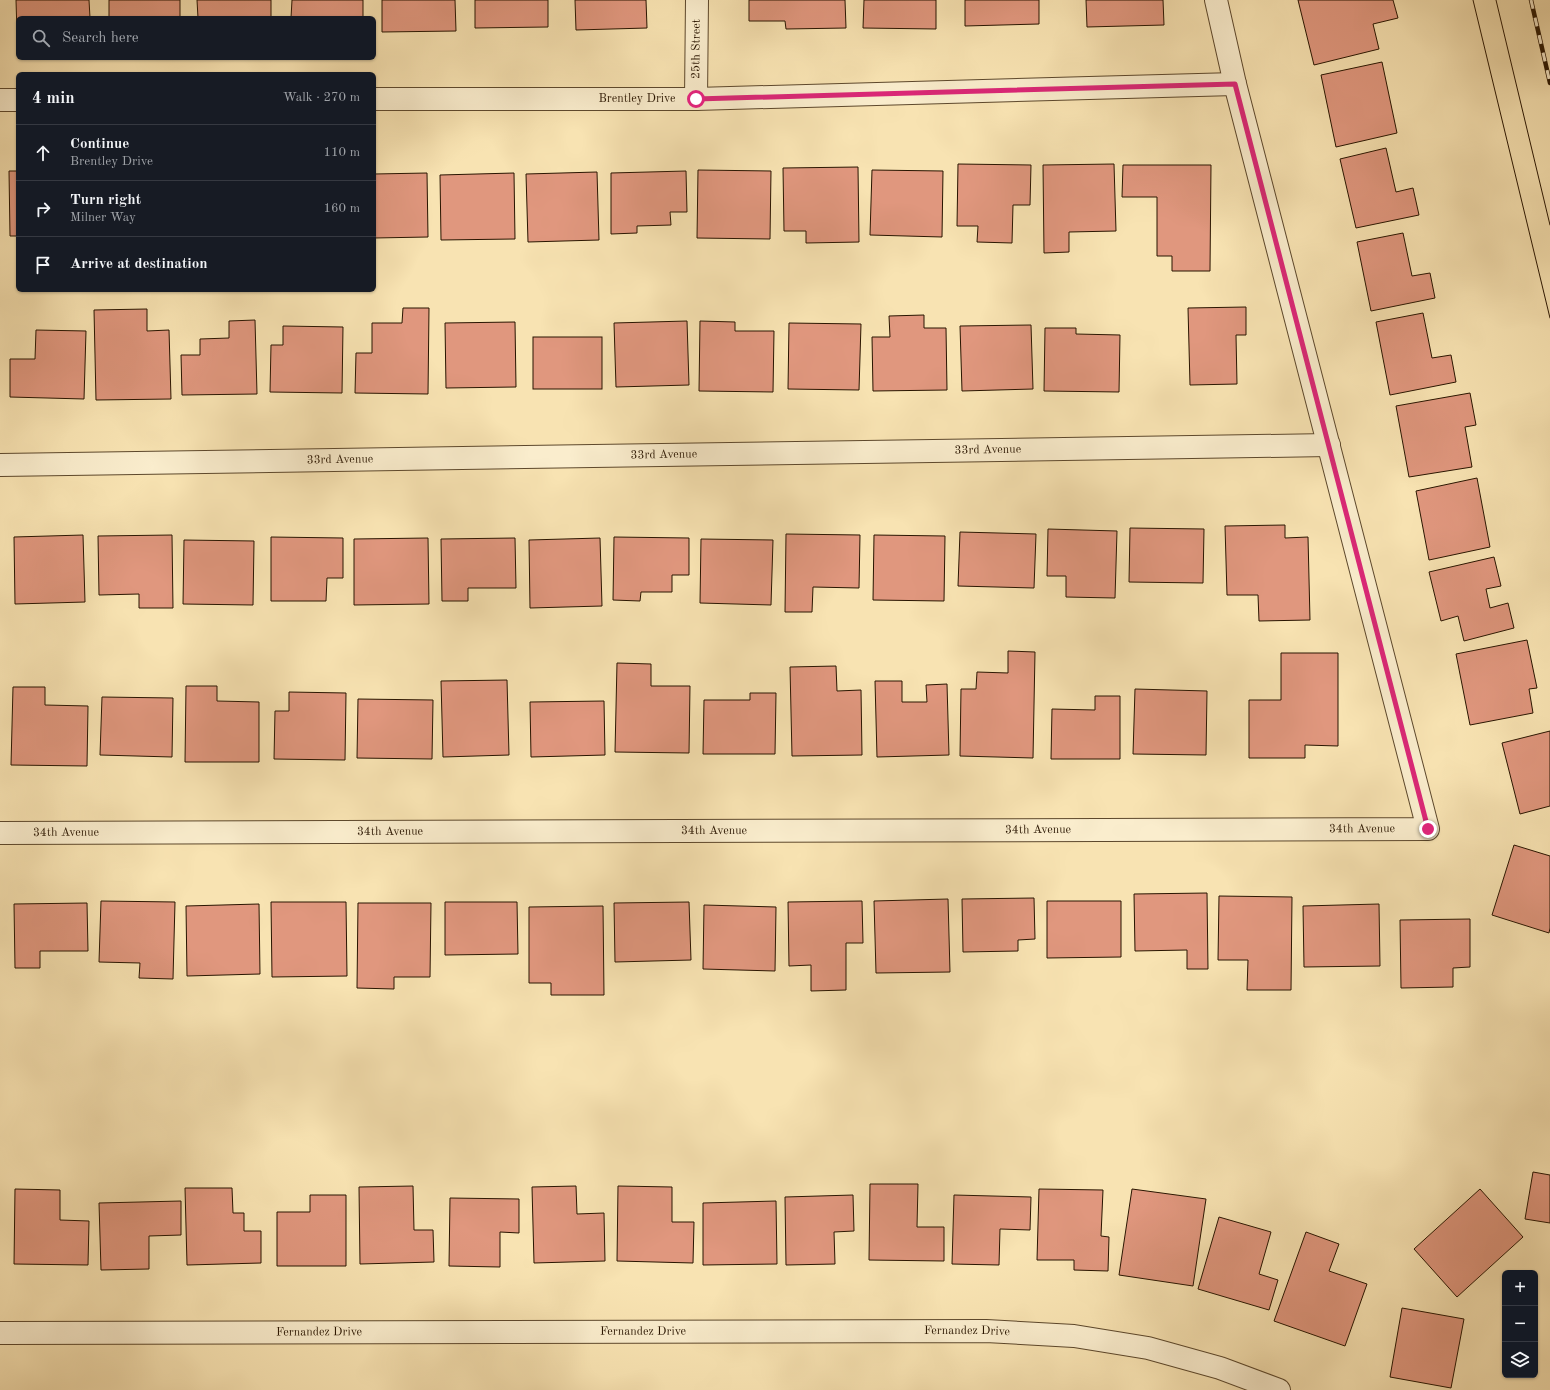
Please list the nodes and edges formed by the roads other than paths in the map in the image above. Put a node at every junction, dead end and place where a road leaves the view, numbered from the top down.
1 (697, 0) edge
2 (1216, 0) edge
3 (1235, 84) junction
4 (376, 99) edge
5 (696, 99) junction
6 (0, 100) edge
7 (16, 100) edge
8 (1329, 445) junction
9 (0, 465) edge
10 (0, 833) edge
11 (0, 1333) edge
12 (1278, 1390) edge

1 - 5 street, 25th Street
2 - 3 street
3 - 5 street, Brentley Drive
3 - 8 street
4 - 5 street, Brentley Drive
6 - 7 street
8 - 9 street, 33rd Avenue
8 - 10 street, 34th Avenue
11 - 12 street, Fernandez Drive

